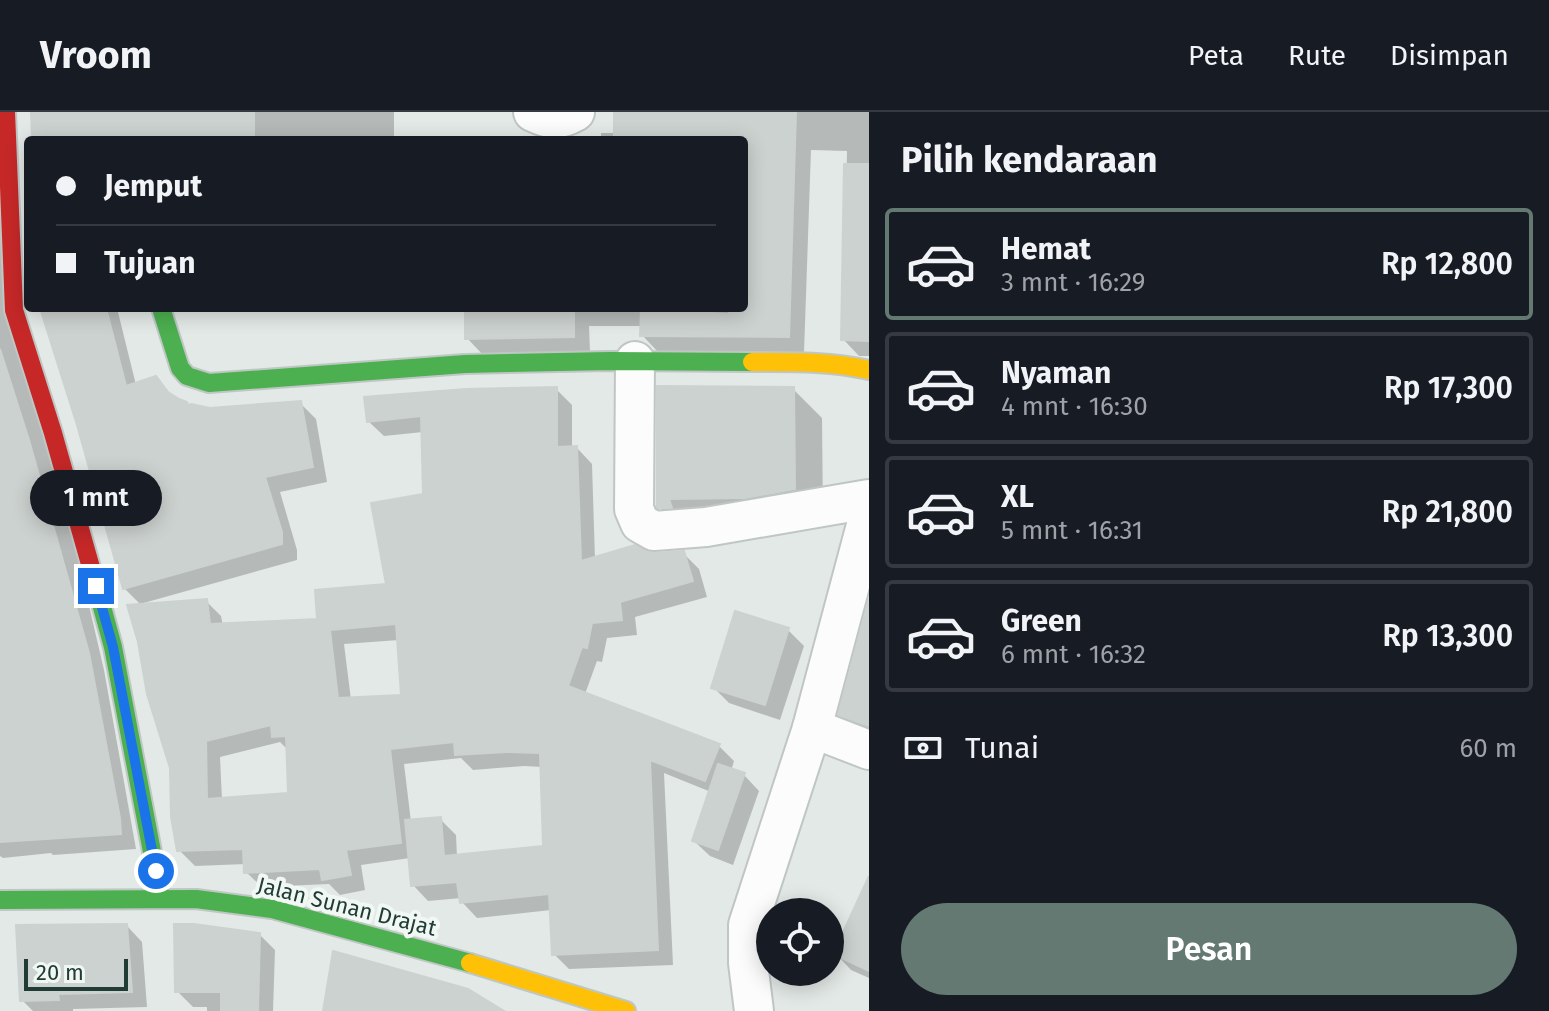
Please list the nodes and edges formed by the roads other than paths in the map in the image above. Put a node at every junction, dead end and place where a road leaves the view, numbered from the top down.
1 (6, 112) edge
2 (533, 112) edge
3 (575, 112) edge
4 (162, 312) edge
5 (635, 361) junction
6 (869, 370) edge
7 (869, 499) edge
8 (869, 514) edge
9 (812, 728) junction
10 (869, 750) edge
11 (161, 899) junction
12 (0, 900) edge
13 (626, 1011) edge
14 (754, 1011) edge

1 - 11 street
2 - 3 street
4 - 5 street
5 - 6 street
5 - 7 street
8 - 9 street
9 - 10 street
9 - 14 street
11 - 12 street, Jalan Sunan Drajat
11 - 13 street, Jalan Sunan Drajat

